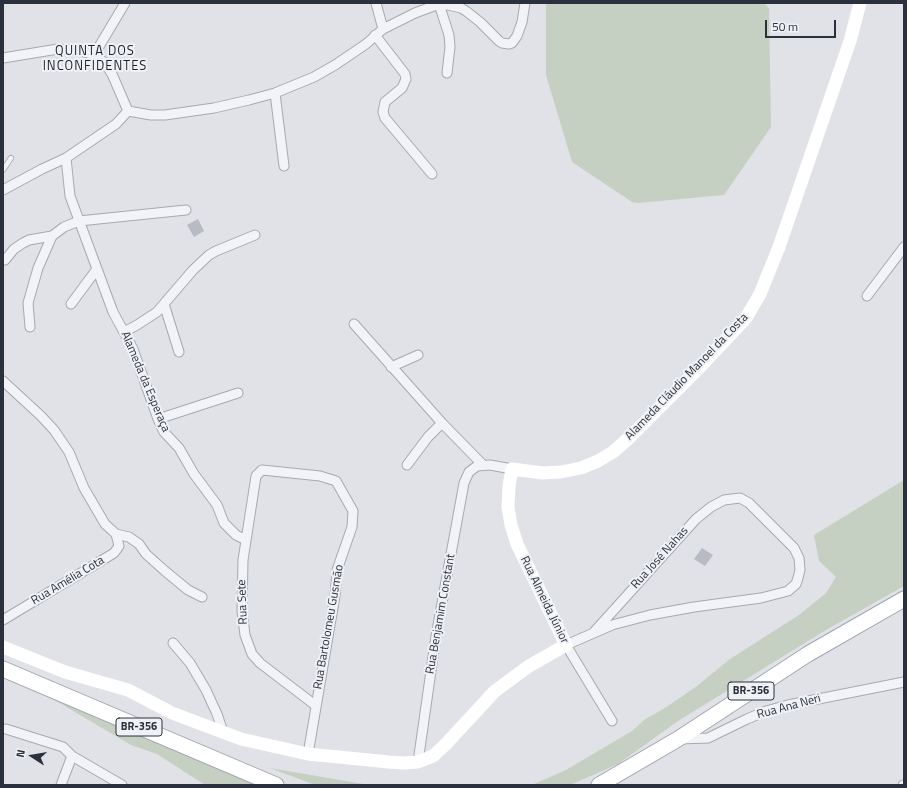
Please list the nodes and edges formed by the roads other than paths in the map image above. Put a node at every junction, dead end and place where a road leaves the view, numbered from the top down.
1 (125, 3) edge
2 (376, 3) edge
3 (525, 3) edge
4 (860, 3) edge
5 (439, 4) edge
6 (383, 29) junction
7 (375, 35) junction
8 (94, 55) junction
9 (3, 58) edge
10 (447, 73) dead end
11 (275, 93) junction
12 (128, 111) junction
13 (11, 158) dead end
14 (66, 158) junction
15 (284, 166) dead end
16 (3, 170) edge
17 (432, 174) dead end
18 (3, 190) edge
19 (186, 210) dead end
20 (79, 221) junction
21 (255, 235) dead end
22 (52, 236) junction
23 (904, 247) edge
24 (5, 260) dead end
25 (97, 270) junction
26 (867, 296) dead end
27 (71, 304) dead end
28 (164, 304) junction
29 (354, 324) dead end
30 (30, 326) dead end
31 (124, 332) junction
32 (179, 352) dead end
33 (418, 355) dead end
34 (391, 367) junction
35 (3, 381) edge
36 (238, 392) dead end
37 (158, 419) junction
38 (442, 423) junction
39 (407, 465) dead end
40 (483, 465) junction
41 (472, 468) joint
42 (512, 468) junction
43 (262, 470) joint
44 (116, 534) junction
45 (246, 540) junction
46 (202, 597) dead end
47 (904, 599) edge
48 (3, 620) edge
49 (594, 632) junction
50 (173, 643) dead end
51 (566, 645) junction
52 (3, 647) edge
53 (3, 669) edge
54 (904, 682) edge
55 (315, 705) junction
56 (612, 721) dead end
57 (6, 729) dead end
58 (223, 732) junction
59 (678, 739) junction
60 (308, 754) junction
61 (72, 756) junction
62 (418, 762) junction
63 (61, 785) edge
64 (122, 785) edge
65 (276, 785) edge
66 (599, 785) edge

1 - 8 street
2 - 6 street
3 - 5 street
4 - 42 street, Alameda Cláudio Manoel da Costa
5 - 6 street
5 - 10 street
6 - 7 street
7 - 11 street
7 - 17 street
8 - 9 street
8 - 12 street
11 - 12 street
11 - 15 street
12 - 14 street
13 - 16 lane
14 - 18 street
14 - 20 street, Alameda da Esperaça
19 - 20 street
20 - 22 street
20 - 25 street, Alameda da Esperaça
21 - 28 street
22 - 24 street
22 - 30 street
23 - 26 street
25 - 27 street
25 - 31 street, Alameda da Esperaça
28 - 31 street
28 - 32 street
29 - 34 street
31 - 37 street, Alameda da Esperaça
33 - 34 street
34 - 38 street
35 - 44 street
36 - 37 street
37 - 45 street, Alameda da Esperaça
38 - 39 street
38 - 40 street
40 - 41 street, Alameda Cláudio Manoel da Costa
40 - 42 street, Alameda Cláudio Manoel da Costa
41 - 62 street, Rua Benjamim Constant
42 - 51 street, Rua Almeida Júnior
43 - 45 street, Rua Sete
43 - 55 street, Rua Bartolomeu Gusmão
44 - 46 street
44 - 48 street, Rua Amélia Cota
45 - 55 street, Rua Sete
47 - 59 main road, BR-356
49 - 49 street, Rua José Nahas
49 - 51 street
50 - 58 street
51 - 56 street, Rua Almeida Júnior
51 - 62 street
52 - 58 street
53 - 65 main road, BR-356
54 - 59 street, Rua Ana Neri
55 - 60 street, Rua Bartolomeu Gusmão
57 - 61 street
58 - 60 street
59 - 66 main road, BR-356
60 - 62 street
61 - 63 street
61 - 64 street

